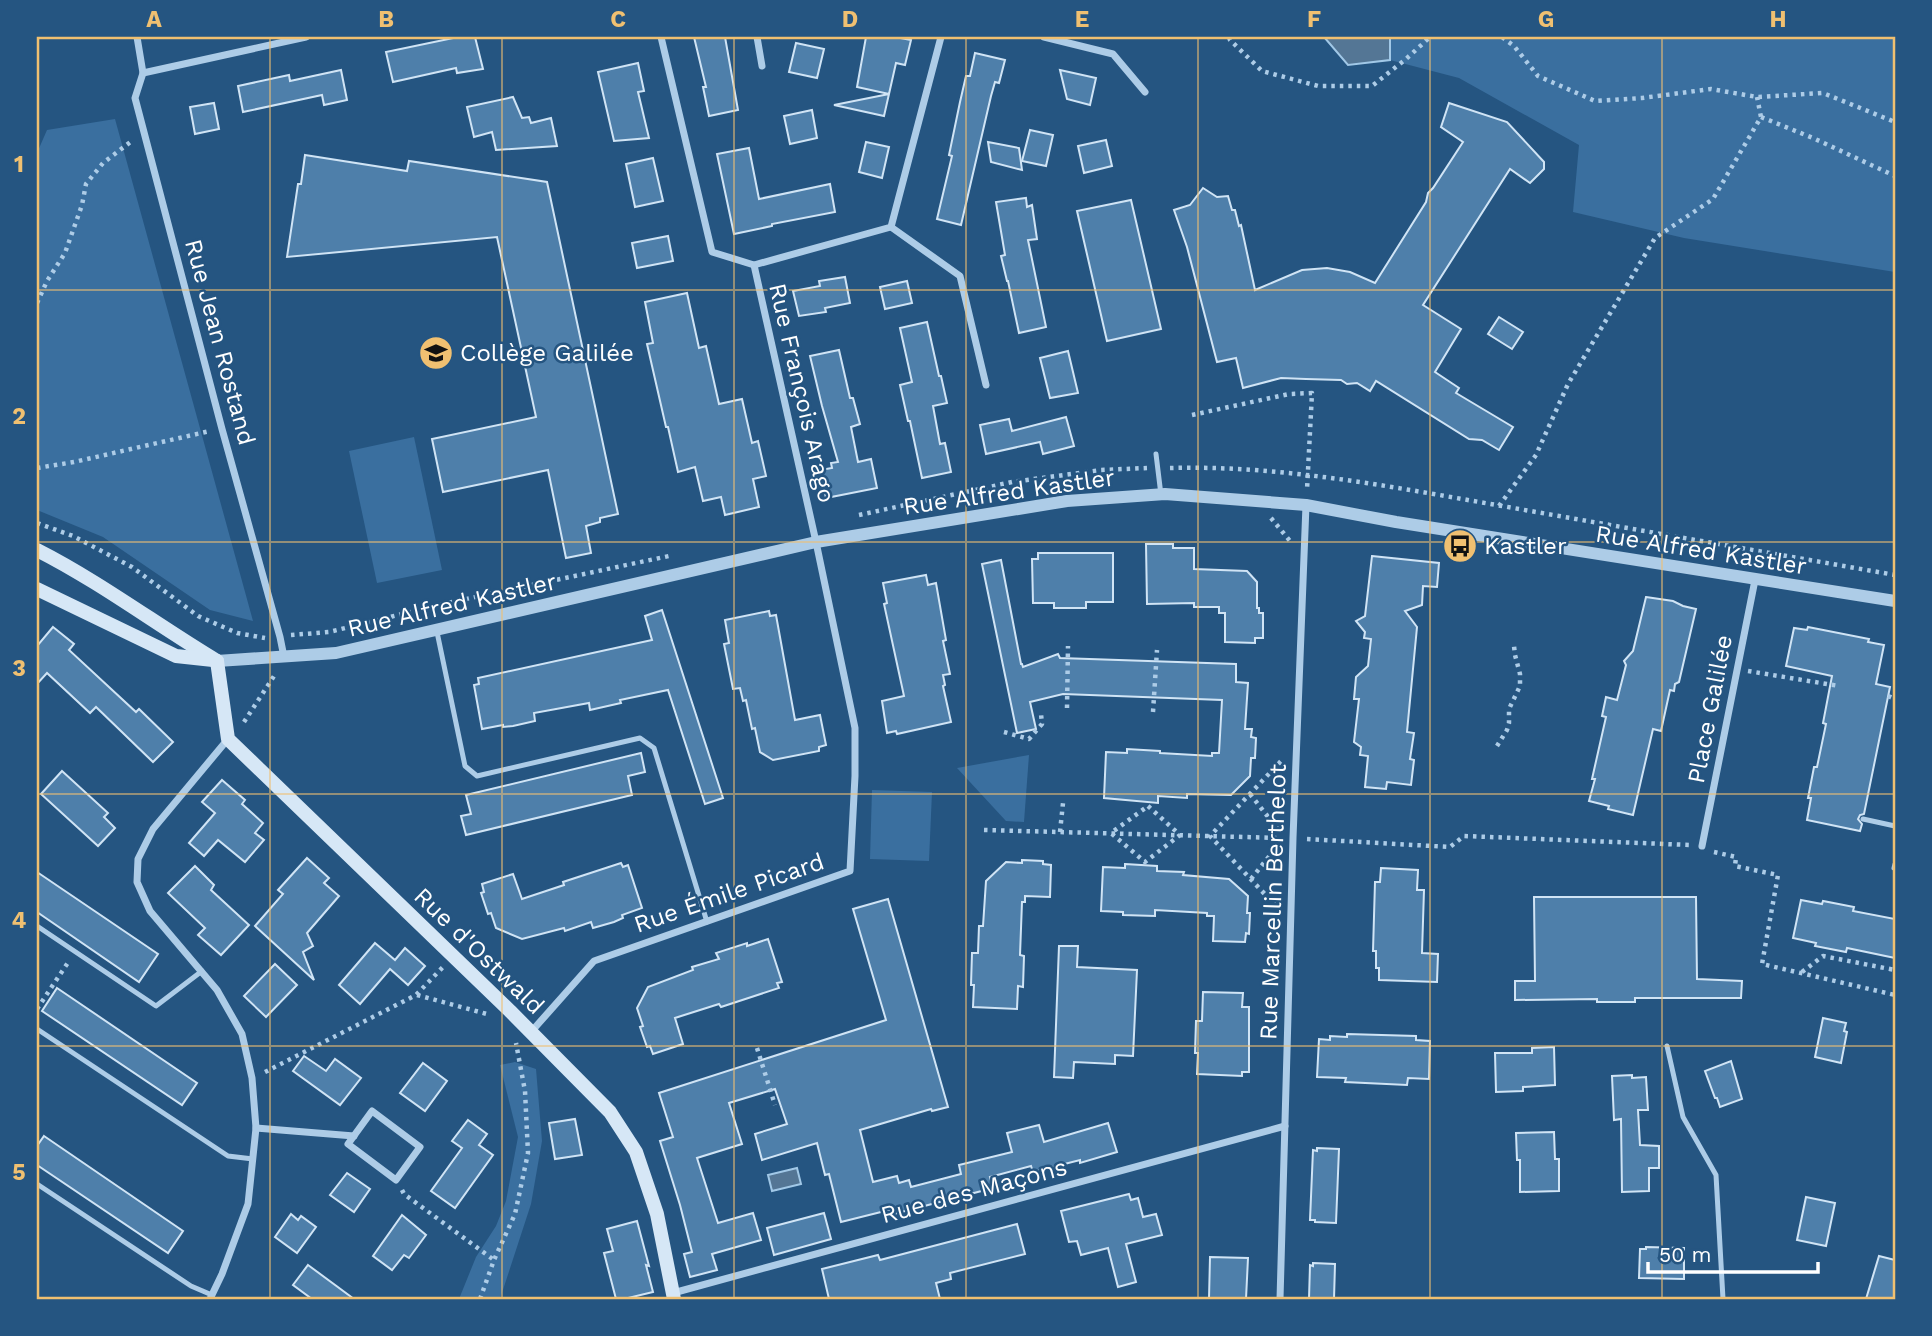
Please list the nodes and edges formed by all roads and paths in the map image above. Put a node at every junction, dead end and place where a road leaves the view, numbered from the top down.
1 (136, 37) edge
2 (306, 37) edge
3 (661, 37) edge
4 (757, 37) edge
5 (941, 37) edge
6 (1044, 37) edge
7 (1228, 37) edge
8 (1430, 37) edge
9 (1502, 37) edge
10 (762, 65) dead end
11 (143, 73) junction
12 (1145, 92) dead end
13 (1757, 97) junction
14 (1761, 117) junction
15 (1894, 120) edge
16 (144, 132) junction
17 (1895, 176) edge
18 (891, 228) junction
19 (754, 265) junction
20 (37, 303) edge
21 (986, 385) dead end
22 (1192, 415) dead end
23 (222, 429) junction
24 (1156, 454) dead end
25 (37, 468) edge
26 (1161, 495) junction
27 (1306, 505) junction
28 (1499, 506) dead end
29 (816, 542) junction
30 (37, 550) edge
31 (1755, 580) junction
32 (37, 589) edge
33 (1895, 601) edge
34 (437, 630) junction
35 (1068, 646) dead end
36 (1514, 646) dead end
37 (1157, 650) dead end
38 (284, 657) junction
39 (218, 661) junction
40 (1737, 669) junction
41 (1839, 686) dead end
42 (1888, 696) dead end
43 (1895, 699) edge
44 (1067, 708) dead end
45 (1153, 712) dead end
46 (1041, 714) dead end
47 (1004, 732) dead end
48 (228, 738) junction
49 (1297, 744) junction
50 (1497, 746) dead end
51 (1250, 794) junction
52 (1063, 803) dead end
53 (1863, 819) dead end
54 (1895, 826) edge
55 (984, 830) dead end
56 (1060, 832) dead end
57 (1111, 833) junction
58 (1180, 835) junction
59 (1210, 836) junction
60 (1284, 838) junction
61 (1293, 838) junction
62 (1702, 846) junction
63 (1251, 879) junction
64 (706, 922) junction
65 (1291, 922) junction
66 (37, 926) edge
67 (75, 952) junction
68 (454, 957) junction
69 (1895, 970) edge
70 (202, 971) junction
71 (1801, 973) junction
72 (416, 995) junction
73 (1895, 995) edge
74 (38, 1006) edge
75 (510, 1011) junction
76 (488, 1014) dead end
77 (37, 1029) edge
78 (530, 1032) junction
79 (1667, 1046) dead end
80 (757, 1048) dead end
81 (252, 1078) junction
82 (775, 1105) dead end
83 (1285, 1126) junction
84 (256, 1128) junction
85 (354, 1136) junction
86 (253, 1159) junction
87 (396, 1180) junction
88 (37, 1184) edge
89 (494, 1260) junction
90 (673, 1296) edge
91 (211, 1297) edge
92 (480, 1299) edge
93 (1280, 1299) edge
94 (1723, 1299) edge

1 - 11 street, Rue Jean Rostand
2 - 11 street
3 - 19 street, Rue François Arago
4 - 10 street
5 - 18 street
6 - 12 street
7 - 8 path
9 - 13 path
11 - 16 street, Rue Jean Rostand
13 - 14 path
13 - 15 path
14 - 17 path
14 - 28 path
16 - 20 path
16 - 23 street, Rue Jean Rostand
18 - 19 street
18 - 21 street
19 - 29 street, Rue François Arago
22 - 27 path
23 - 25 path
23 - 38 street, Rue Jean Rostand
24 - 26 lane
26 - 27 street, Rue Alfred Kastler
26 - 29 street, Rue Alfred Kastler
27 - 31 street, Rue Alfred Kastler
27 - 49 street, Rue Marcellin Berthelot
29 - 34 street, Rue Alfred Kastler
29 - 64 street, Rue Émile Picard
30 - 39 main road
31 - 33 street, Rue Alfred Kastler
31 - 40 street, Place Galilée
32 - 39 main road
34 - 38 street, Rue Alfred Kastler
34 - 64 lane
35 - 44 path
36 - 50 path
37 - 45 path
38 - 39 street, Rue Alfred Kastler
38 - 48 path
39 - 48 main road
40 - 41 path
40 - 62 street, Place Galilée
42 - 43 path
46 - 47 path
48 - 68 main road, Rue d'Ostwald
48 - 70 street
49 - 51 path
49 - 61 street, Rue Marcellin Berthelot
51 - 59 path
51 - 60 path
52 - 56 path
53 - 54 lane
55 - 57 path
57 - 58 path
57 - 58 path
57 - 58 path
58 - 59 path
59 - 60 path
59 - 63 path
60 - 63 path
61 - 62 path
61 - 65 street, Rue Marcellin Berthelot
62 - 71 path
63 - 65 path
64 - 78 street, Rue Émile Picard
65 - 83 street, Rue Marcellin Berthelot
66 - 67 lane
67 - 70 lane
67 - 74 path
68 - 72 path
68 - 75 main road, Rue d'Ostwald
69 - 71 path
70 - 81 street
71 - 73 path
72 - 76 path
72 - 81 path
75 - 78 main road, Rue d'Ostwald
75 - 89 path
77 - 86 lane
78 - 90 main road, Rue d'Ostwald
79 - 94 lane
80 - 82 path
81 - 84 street
83 - 90 street, Rue des Maçons
83 - 93 street, Rue Marcellin Berthelot
84 - 85 street
84 - 86 street
85 - 87 street
85 - 87 street
86 - 91 street
87 - 89 path
88 - 91 lane
89 - 92 path

